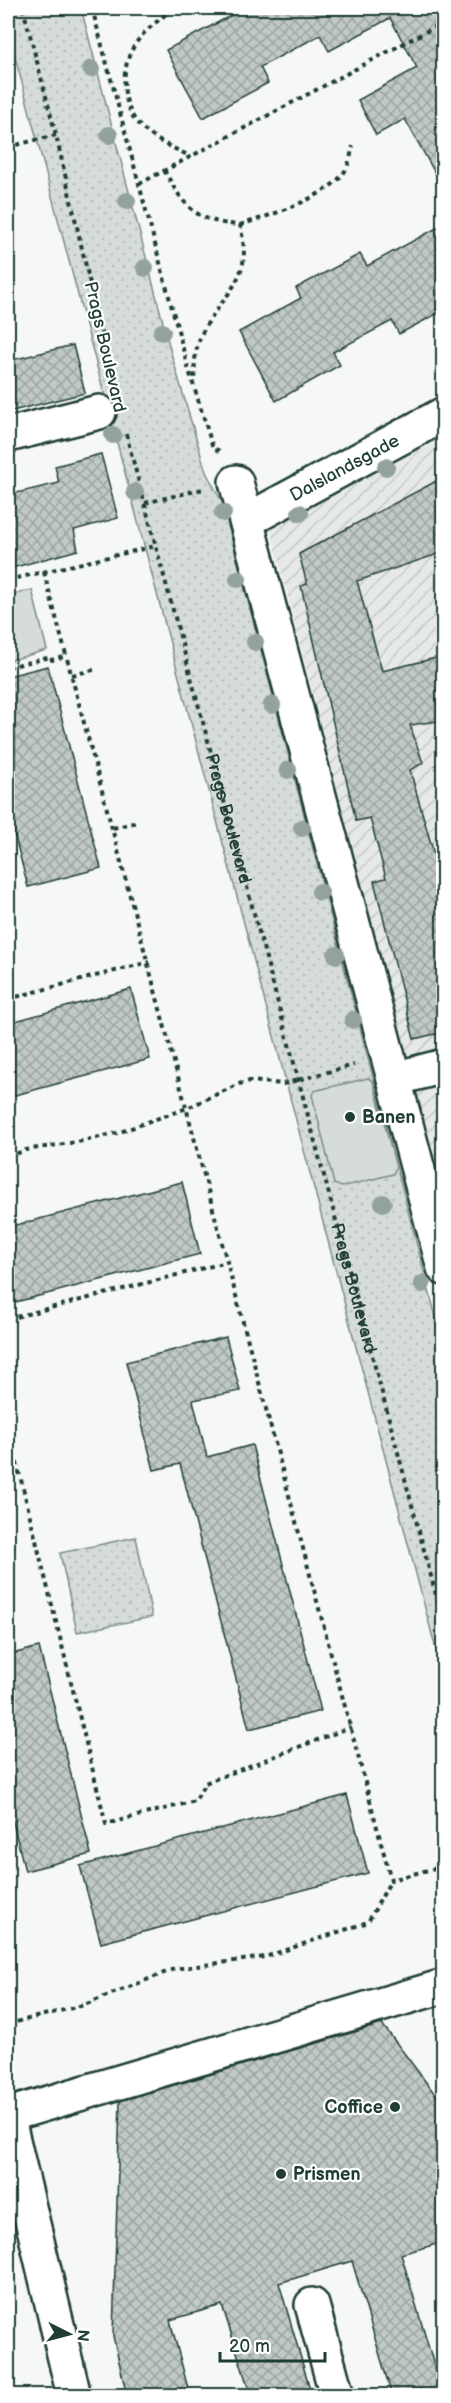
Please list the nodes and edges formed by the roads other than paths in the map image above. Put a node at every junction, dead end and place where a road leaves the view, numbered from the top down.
1 (112, 409) road end
2 (444, 414) edge
3 (8, 435) edge
4 (236, 482) road end
5 (246, 521) junction
6 (444, 1066) edge
7 (391, 1068) junction
8 (444, 1268) edge
9 (444, 1986) edge
10 (8, 2117) edge
11 (312, 2305) dead end
12 (74, 2396) edge
13 (337, 2396) edge

1 - 3 street
2 - 5 street, Dalslandsgade
4 - 5 street
5 - 7 street
6 - 7 street
7 - 8 street
9 - 10 street
10 - 12 street
11 - 13 street

